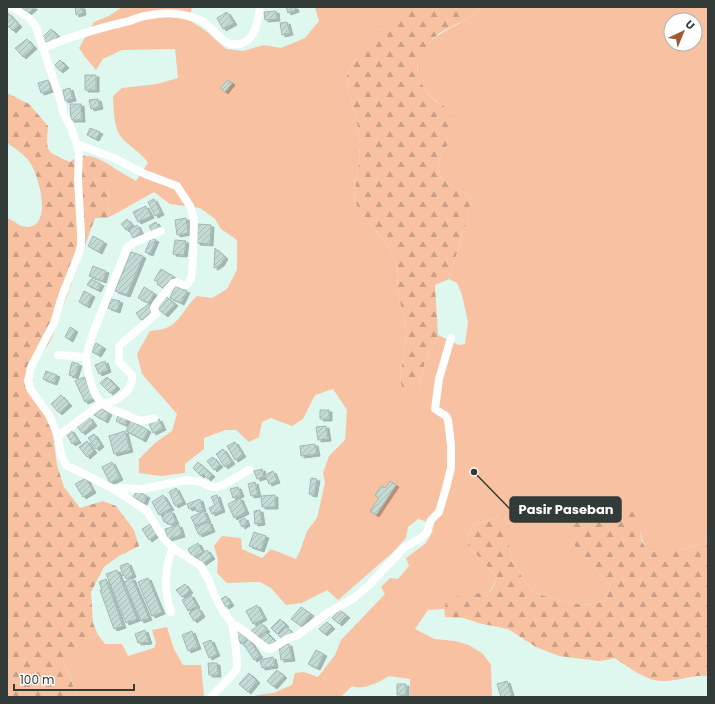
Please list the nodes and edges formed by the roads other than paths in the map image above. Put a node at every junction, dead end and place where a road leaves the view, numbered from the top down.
1 (12, 7) edge
2 (260, 7) edge
3 (44, 48) junction
4 (77, 144) junction
5 (161, 231) dead end
6 (451, 338) dead end
7 (58, 355) dead end
8 (86, 357) junction
9 (102, 403) junction
10 (154, 418) dead end
11 (58, 436) junction
12 (249, 470) dead end
13 (112, 488) junction
14 (173, 548) junction
15 (171, 612) dead end
16 (232, 623) junction
17 (211, 697) edge

1 - 3 street
2 - 3 street
3 - 4 street
4 - 9 street
4 - 11 street
5 - 8 street
6 - 16 street
7 - 8 street
8 - 9 street
9 - 10 street
9 - 11 street
11 - 13 street
12 - 13 street
13 - 14 street
14 - 15 street
14 - 16 street
16 - 17 street

